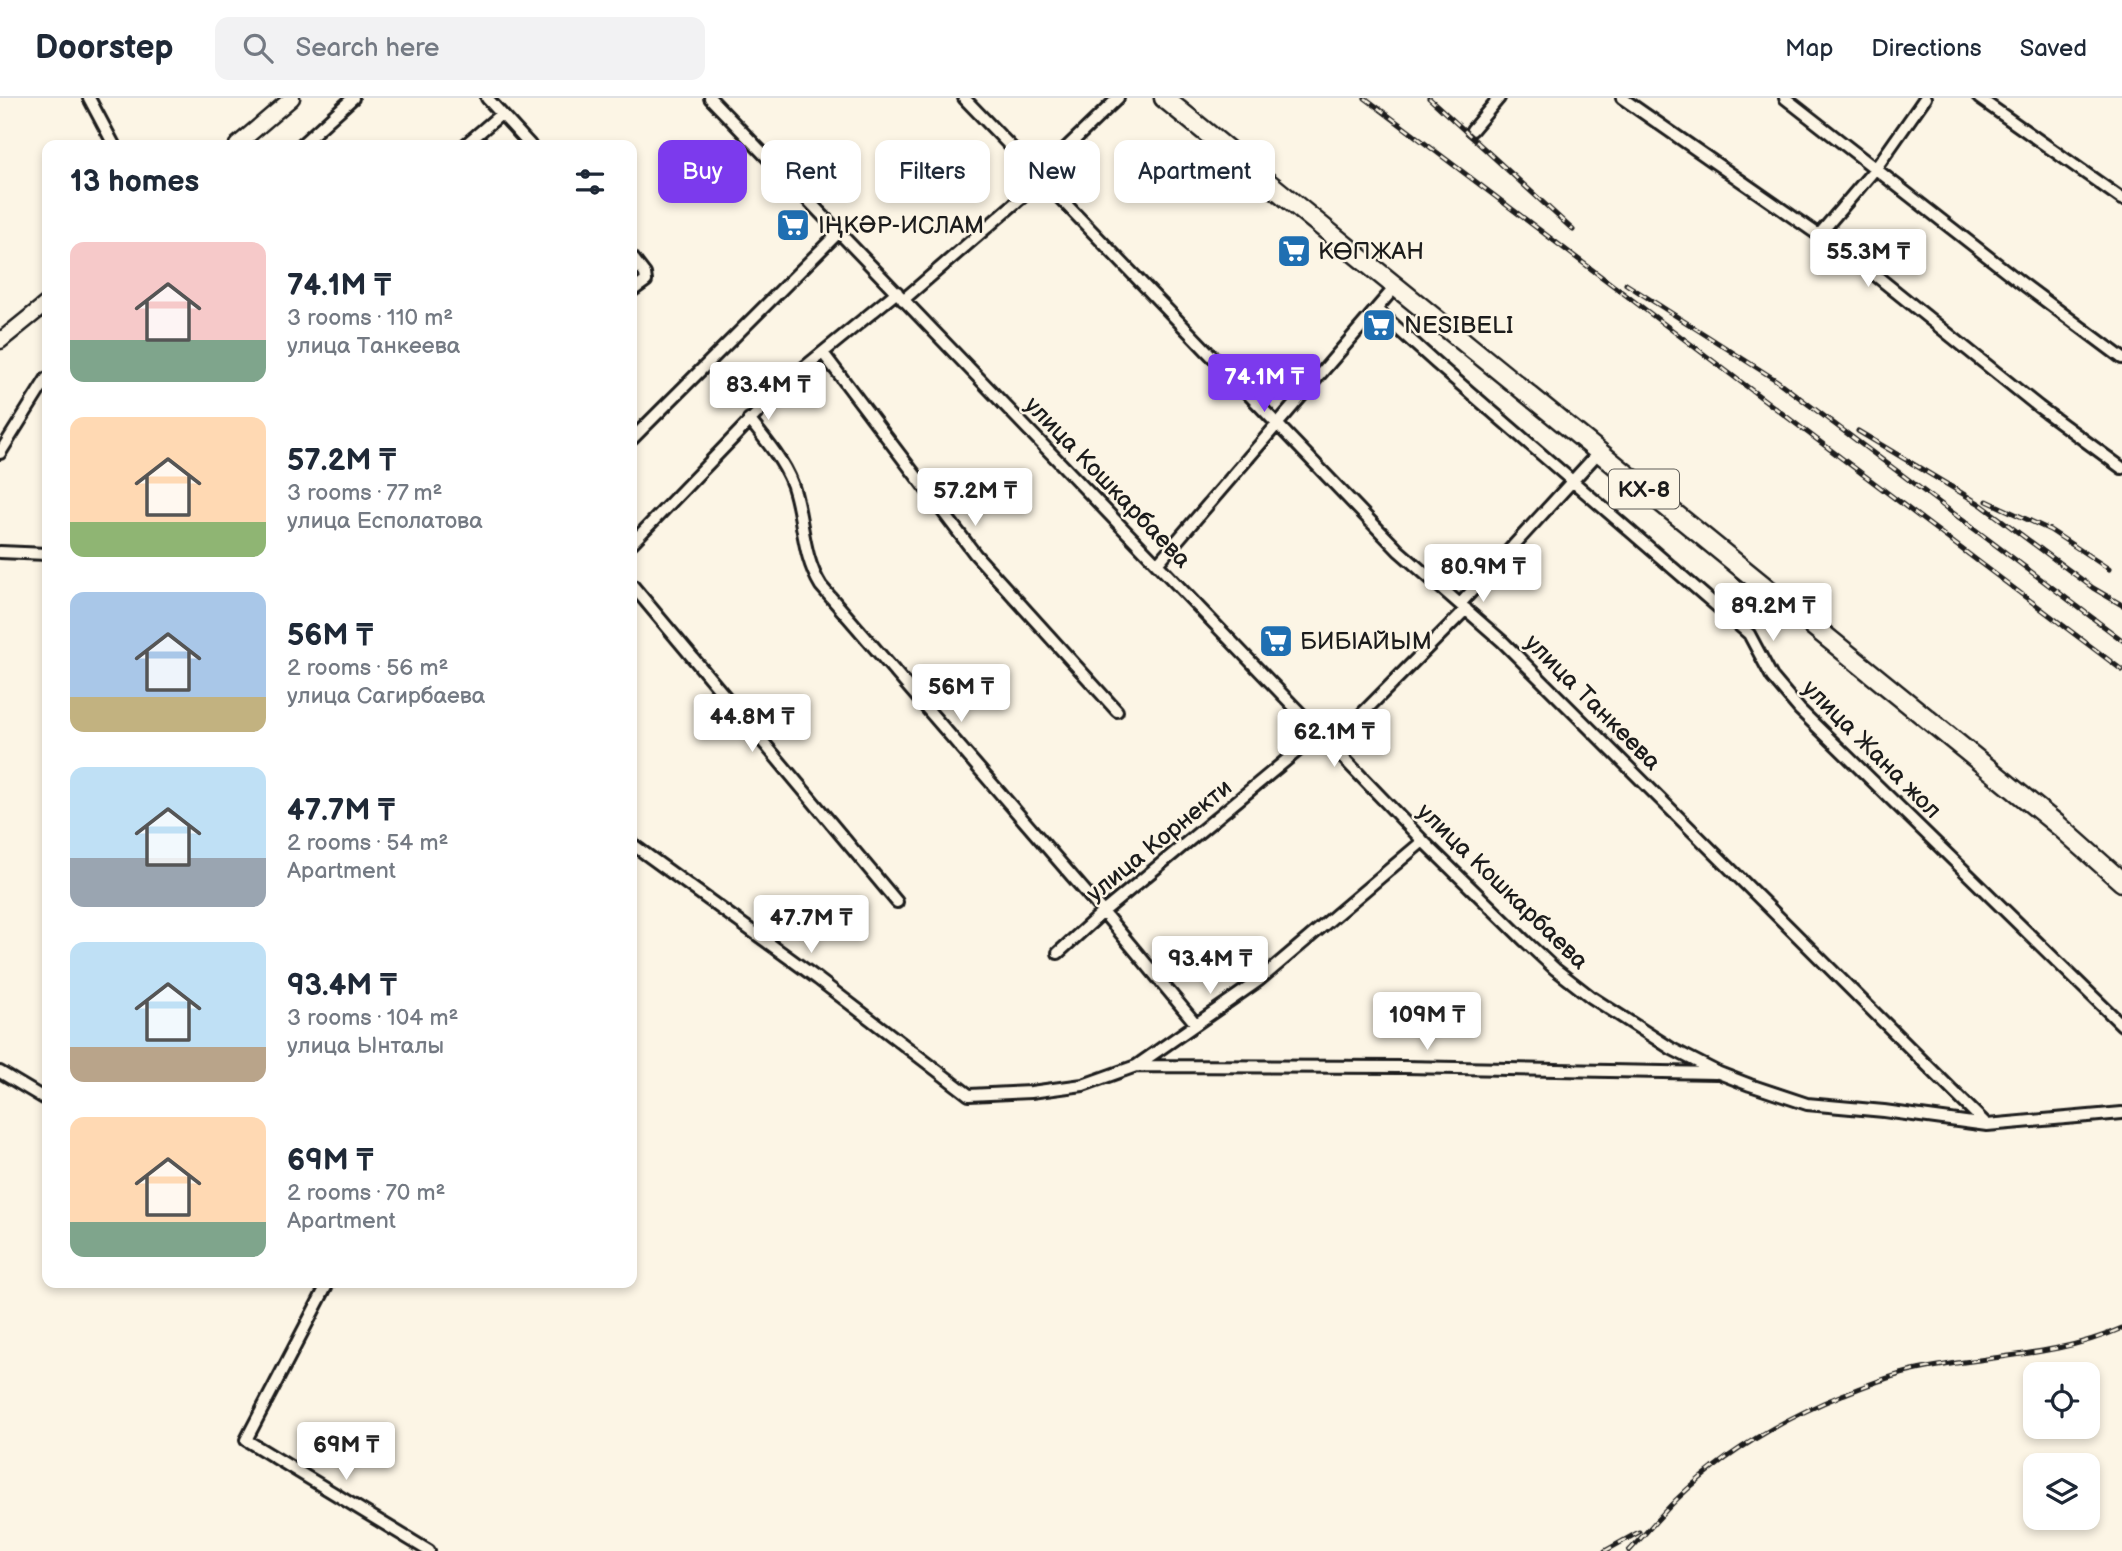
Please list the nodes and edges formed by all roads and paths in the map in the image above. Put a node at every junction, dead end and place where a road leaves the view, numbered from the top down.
1 (89, 98) edge
2 (292, 98) edge
3 (353, 98) edge
4 (487, 98) edge
5 (710, 98) edge
6 (964, 98) edge
7 (1118, 98) edge
8 (1164, 98) edge
9 (1499, 98) edge
10 (1622, 98) edge
11 (1785, 98) edge
12 (1925, 98) edge
13 (1979, 98) edge
14 (1992, 102) edge
15 (501, 114) junction
16 (1472, 130) dead end
17 (111, 140) edge
18 (243, 140) edge
19 (307, 140) edge
20 (471, 140) edge
21 (525, 140) edge
22 (1005, 140) edge
23 (1077, 140) edge
24 (1876, 168) junction
25 (2122, 199) edge
26 (1010, 203) edge
27 (1066, 203) edge
28 (839, 232) junction
29 (1818, 236) junction
30 (637, 264) edge
31 (1396, 286) junction
32 (637, 287) edge
33 (900, 296) junction
34 (42, 307) edge
35 (1376, 309) junction
36 (0, 341) edge
37 (823, 353) junction
38 (2122, 358) edge
39 (42, 386) edge
40 (749, 419) junction
41 (1276, 425) junction
42 (637, 434) edge
43 (1599, 452) junction
44 (0, 453) edge
45 (2122, 468) edge
46 (1572, 481) junction
47 (637, 538) edge
48 (0, 552) edge
49 (42, 554) edge
50 (1157, 564) junction
51 (637, 591) edge
52 (1463, 607) junction
53 (1117, 711) dead end
54 (1319, 733) junction
55 (1332, 744) junction
56 (1423, 841) junction
57 (637, 848) edge
58 (2122, 882) edge
59 (897, 902) dead end
60 (1103, 912) junction
61 (1058, 953) dead end
62 (1196, 1024) junction
63 (2122, 1025) edge
64 (1136, 1066) junction
65 (0, 1072) edge
66 (1719, 1073) junction
67 (42, 1097) edge
68 (2122, 1112) edge
69 (1987, 1125) junction
70 (325, 1288) edge
71 (429, 1551) edge

1 - 17 street
2 - 18 street
3 - 19 street
4 - 15 street
5 - 28 street, улица Кошкарбаева
6 - 22 street, улица Танкеева
7 - 23 street
8 - 31 main road, КХ-8
9 - 16 street
10 - 29 street
11 - 24 street
12 - 24 street
13 - 14 street
14 - 25 street
15 - 20 street
15 - 21 street
24 - 29 street
24 - 38 street
26 - 33 street
27 - 41 street, улица Танкеева
28 - 33 street, улица Кошкарбаева
28 - 42 street
29 - 45 street
30 - 32 street
31 - 35 street
31 - 43 main road, КХ-8
33 - 37 street
33 - 50 street, улица Кошкарбаева
34 - 36 street
35 - 41 street
35 - 46 street, улица Жана жол
37 - 40 street
37 - 53 street
39 - 44 street
40 - 47 street
40 - 60 street
41 - 50 street
41 - 52 street, улица Танкеева
43 - 46 street
43 - 58 main road, КХ-8
46 - 52 street
46 - 63 street, улица Жана жол
48 - 49 street
50 - 54 street, улица Кошкарбаева
51 - 59 street
52 - 55 street
52 - 69 street, улица Танкеева
54 - 55 street, улица Кошкарбаева
54 - 60 street, улица Корнекти
55 - 56 street, улица Кошкарбаева
56 - 62 street
56 - 66 street, улица Кошкарбаева
57 - 64 street
60 - 61 street, улица Корнекти
60 - 62 street
62 - 64 street
64 - 66 street
65 - 67 street
66 - 69 street, улица Кошкарбаева
68 - 69 street, улица Кошкарбаева
70 - 71 street

